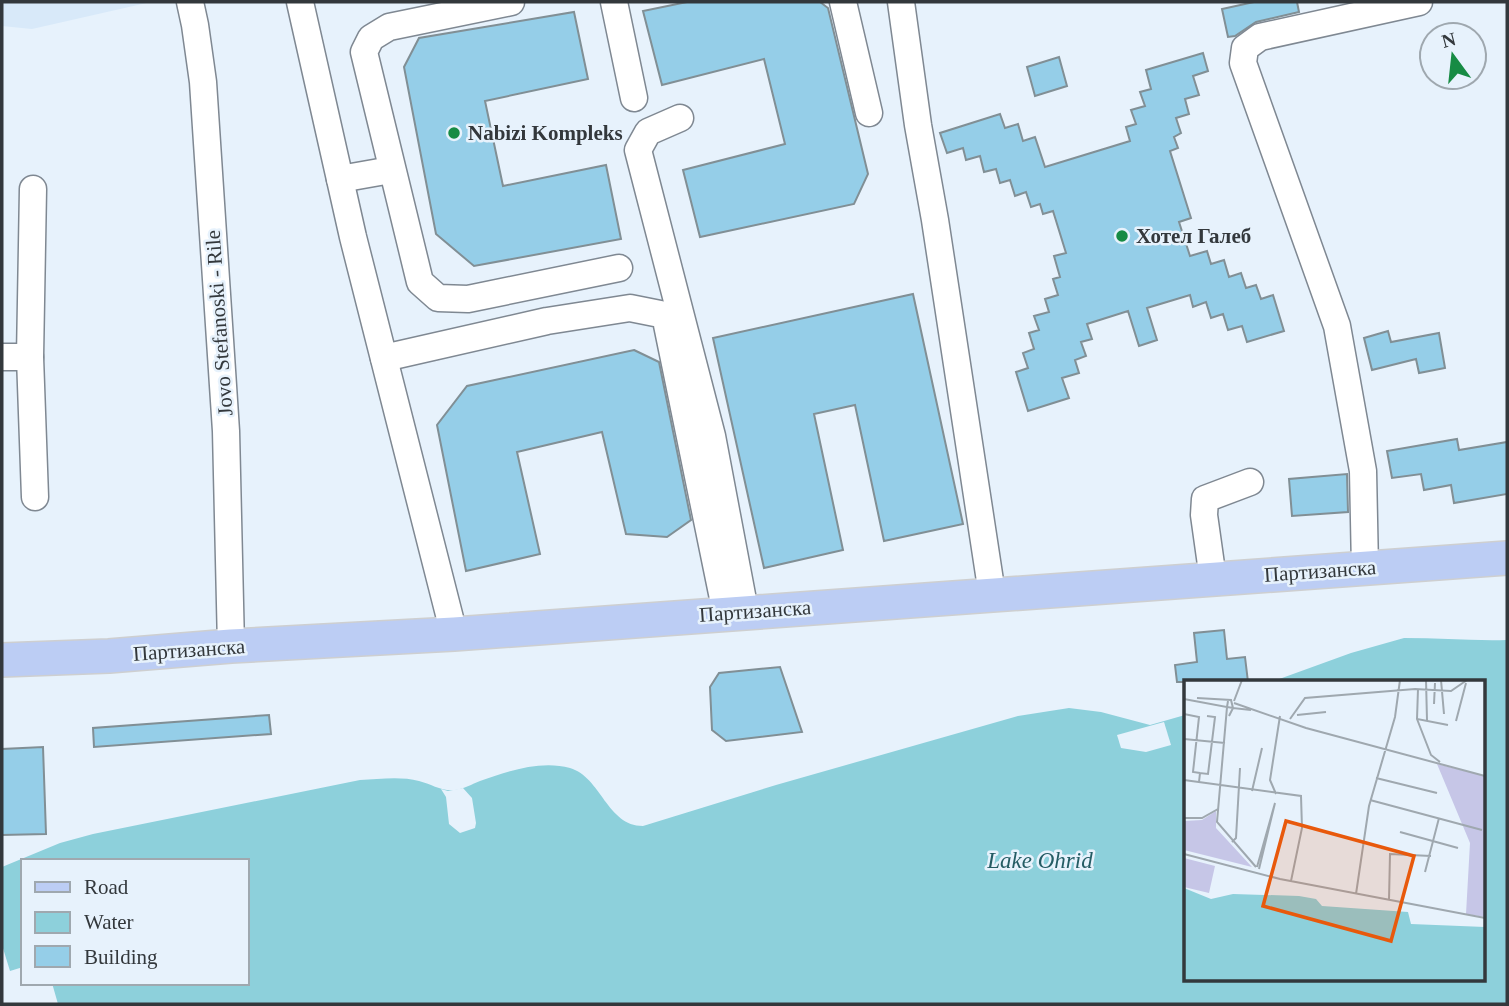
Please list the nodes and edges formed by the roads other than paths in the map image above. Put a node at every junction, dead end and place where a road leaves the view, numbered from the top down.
1 (190, 2) edge
2 (300, 2) edge
3 (511, 2) edge
4 (614, 2) edge
5 (843, 2) edge
6 (901, 2) edge
7 (1419, 2) edge
8 (634, 98) dead end
9 (869, 113) dead end
10 (680, 118) dead end
11 (391, 170) junction
12 (340, 179) junction
13 (33, 189) dead end
14 (619, 268) dead end
15 (2, 357) edge
16 (30, 357) junction
17 (384, 358) junction
18 (1250, 482) dead end
19 (35, 497) dead end
20 (1507, 558) edge
21 (1365, 568) junction
22 (1213, 579) junction
23 (992, 594) junction
24 (736, 612) junction
25 (454, 634) junction
26 (231, 646) junction
27 (2, 660) edge

1 - 26 street, Jovo Stefanoski - Rile
2 - 12 street
3 - 11 street
4 - 8 street
5 - 9 street
6 - 23 street
7 - 21 street
10 - 24 street
11 - 12 street
11 - 14 street
12 - 17 street
13 - 16 street
15 - 16 street
16 - 19 street
17 - 24 street
17 - 25 street
18 - 22 street
20 - 21 main road, Партизанска
21 - 22 main road, Партизанска
22 - 23 main road, Партизанска
23 - 24 main road, Партизанска
24 - 25 main road, Партизанска
25 - 26 main road, Партизанска
26 - 27 main road, Партизанска

